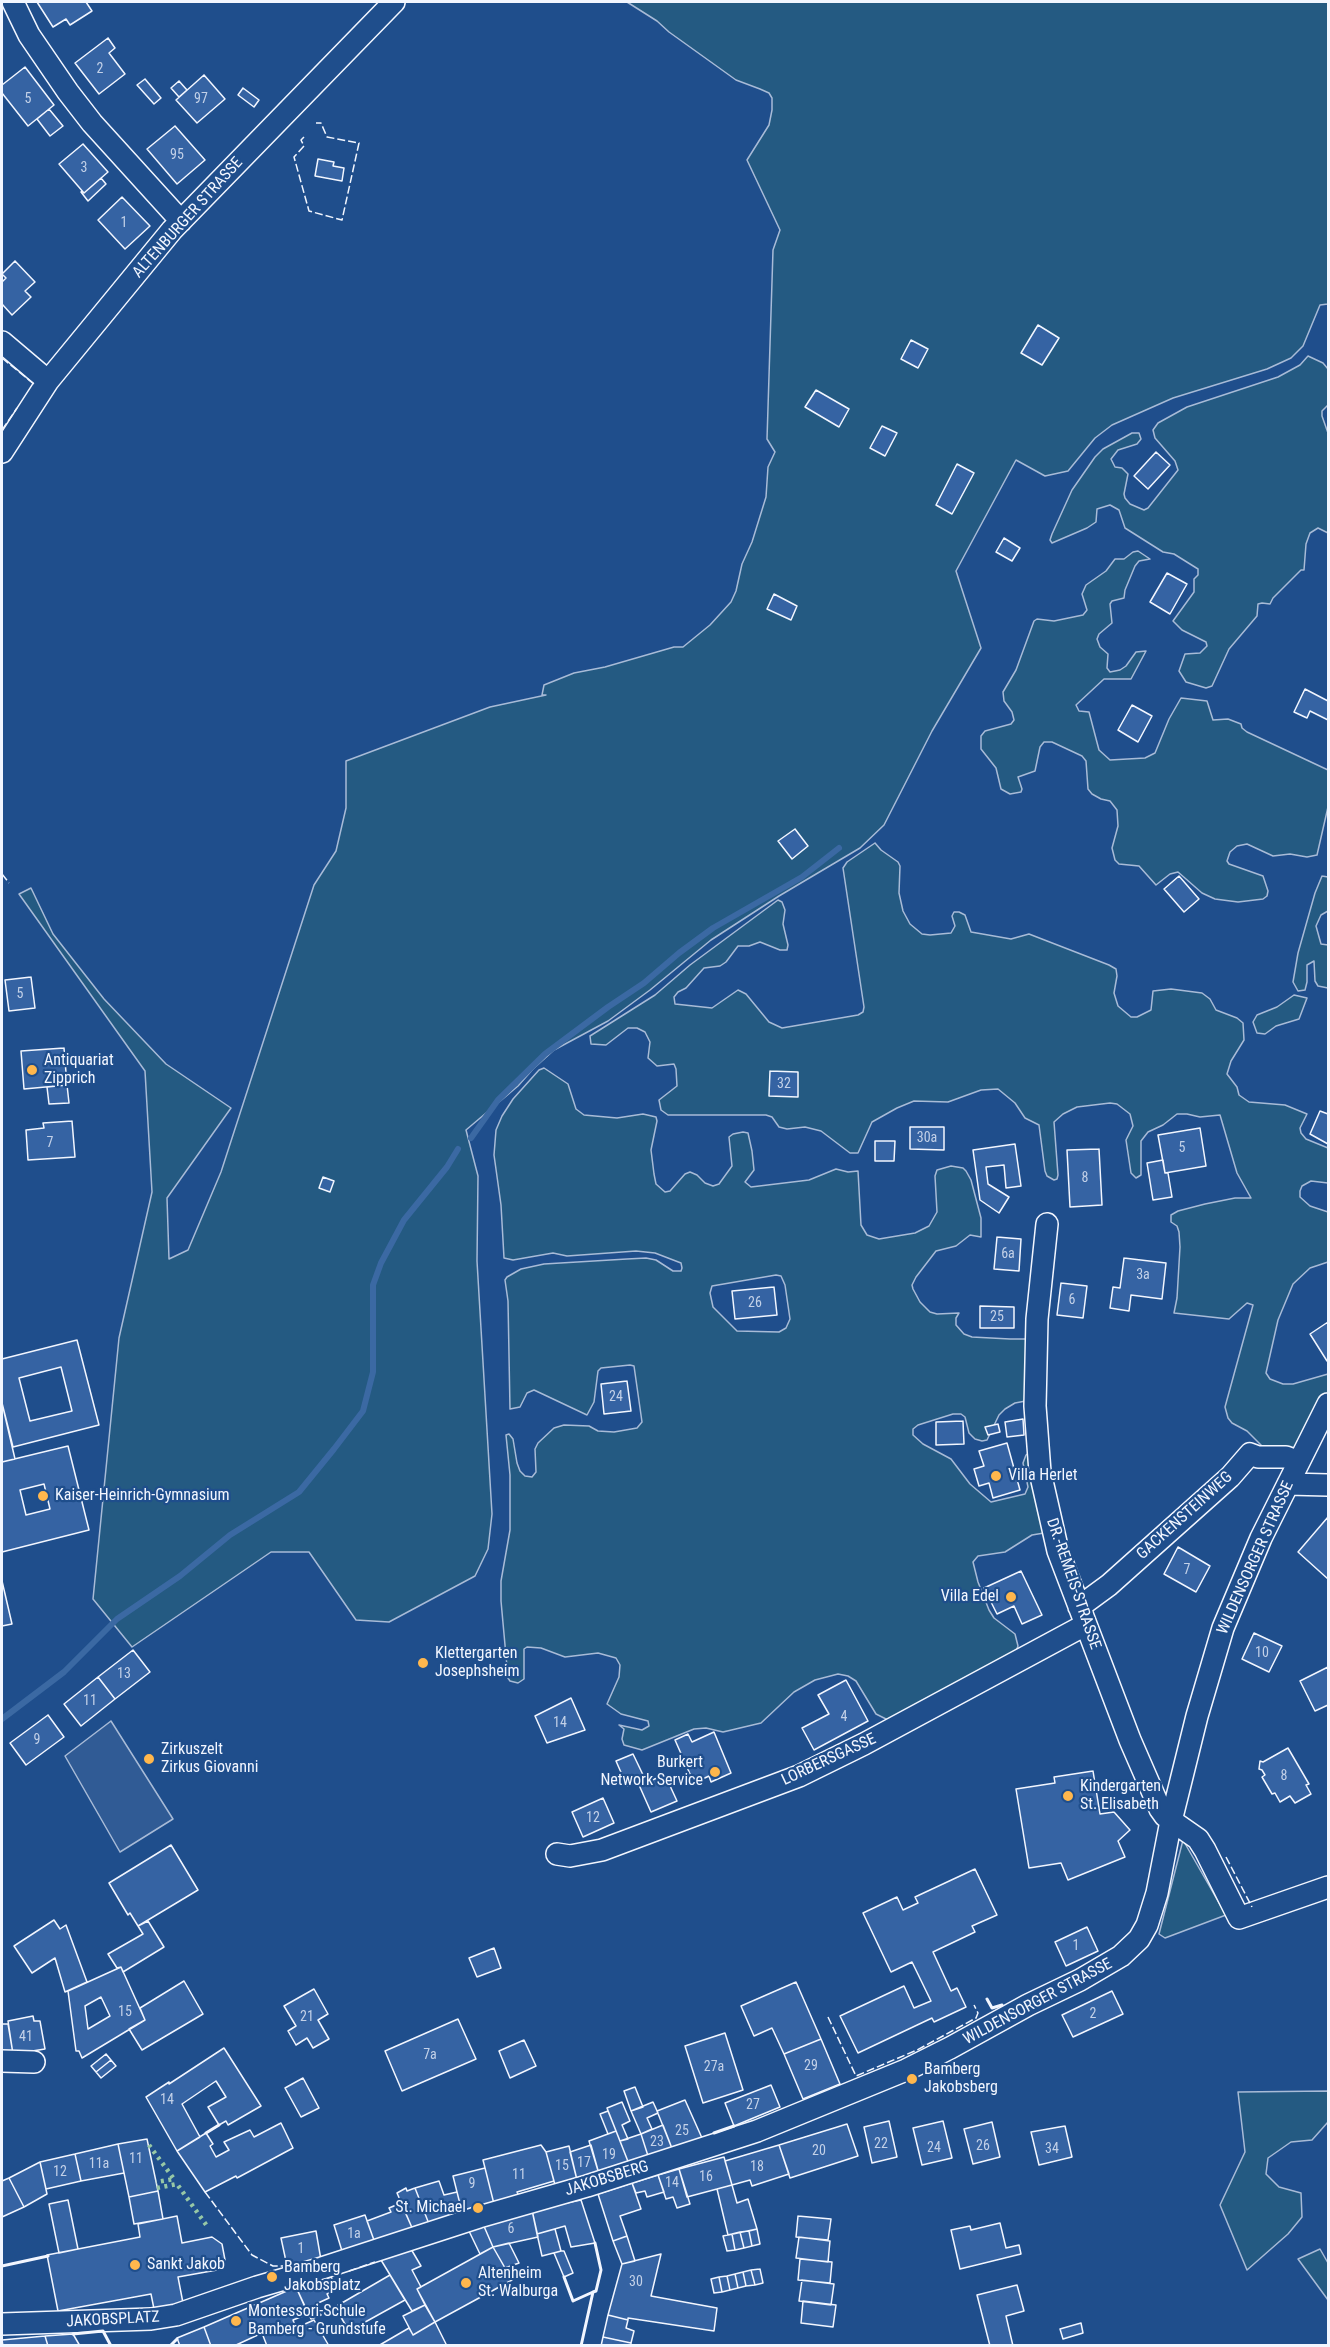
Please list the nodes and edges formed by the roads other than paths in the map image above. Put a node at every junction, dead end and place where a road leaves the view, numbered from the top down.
1 (13, 2) edge
2 (394, 2) edge
3 (181, 221) junction
4 (2, 342) edge
5 (48, 381) junction
6 (2, 452) edge
7 (1047, 1224) dead end
8 (1329, 1404) edge
9 (1299, 1461) junction
10 (1288, 1484) junction
11 (1329, 1485) edge
12 (1082, 1616) junction
13 (1171, 1821) junction
14 (557, 1854) dead end
15 (1329, 1887) edge
16 (951, 2048) joint
17 (2, 2061) edge
18 (34, 2062) dead end
19 (256, 2287) joint
20 (2, 2324) edge

1 - 3 street
2 - 3 street, ALTENBURGER STRASSE
3 - 5 street, ALTENBURGER STRASSE
4 - 5 street
5 - 6 street, ALTENBURGER STRASSE
7 - 12 street, DR.-REMEIS-STRASSE
8 - 9 street, WILDENSORGER STRASSE
9 - 10 street, WILDENSORGER STRASSE
9 - 12 street, GACKENSTEINWEG
10 - 11 street
10 - 13 street, WILDENSORGER STRASSE
12 - 13 street, DR.-REMEIS-STRASSE
12 - 14 street, LORBERSGASSE
13 - 15 street
13 - 16 street, WILDENSORGER STRASSE
16 - 19 street, JAKOBSBERG
17 - 18 street
19 - 20 street, JAKOBSPLATZ

